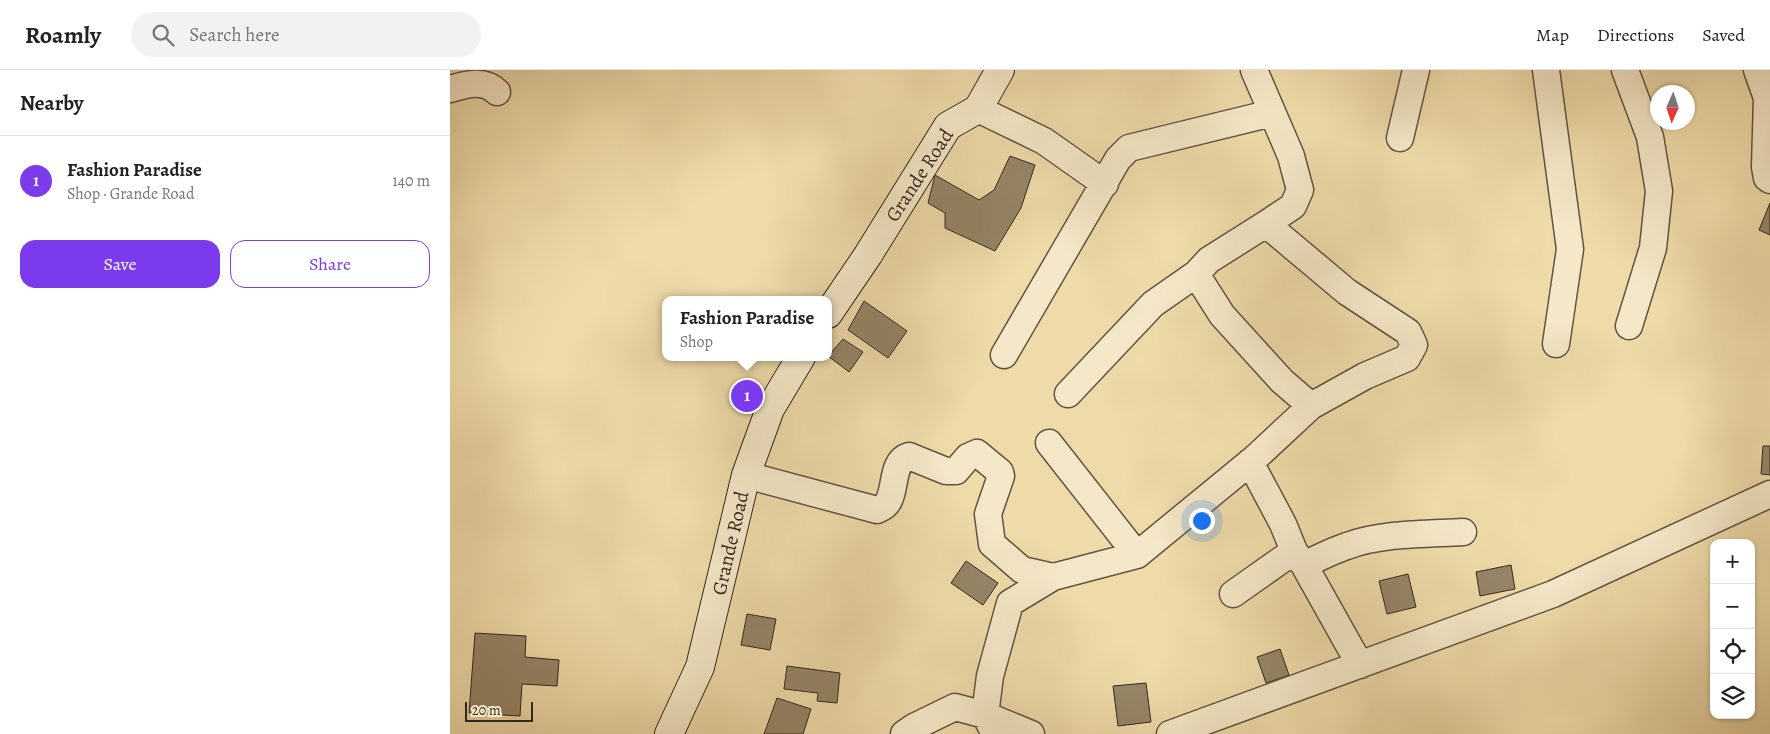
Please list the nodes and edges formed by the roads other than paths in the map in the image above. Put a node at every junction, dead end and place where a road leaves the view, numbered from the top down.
1 (1000, 70) edge
2 (1254, 70) edge
3 (1416, 70) edge
4 (1546, 70) edge
5 (1625, 70) edge
6 (1757, 70) edge
7 (450, 88) edge
8 (497, 92) dead end
9 (978, 109) junction
10 (1272, 113) junction
11 (1400, 138) dead end
12 (1770, 180) edge
13 (1105, 184) junction
14 (1266, 224) junction
15 (1196, 274) junction
16 (832, 308) edge
17 (1629, 326) dead end
18 (1556, 344) dead end
19 (1004, 356) dead end
20 (799, 361) edge
21 (1068, 394) dead end
22 (1311, 406) junction
23 (1049, 443) dead end
24 (1250, 462) junction
25 (746, 475) junction
26 (1770, 494) edge
27 (1463, 532) dead end
28 (1137, 555) junction
29 (1299, 558) junction
30 (1053, 577) junction
31 (1233, 594) dead end
32 (1360, 665) junction
33 (990, 724) edge
34 (669, 734) edge
35 (904, 734) edge
36 (1031, 734) edge
37 (1170, 734) edge

1 - 9 street
2 - 10 street
3 - 11 street
4 - 18 street
5 - 17 street
6 - 12 street
7 - 8 street
9 - 13 street
9 - 16 street, Grande Road
10 - 13 street
10 - 14 street
13 - 19 street
14 - 15 street
14 - 22 street
15 - 21 street
15 - 22 street
20 - 25 street, Grande Road
22 - 24 street
23 - 28 street
24 - 28 street
24 - 29 street
25 - 30 street
25 - 34 street, Grande Road
26 - 32 street
27 - 29 street
28 - 30 street
29 - 31 street
29 - 32 street
30 - 33 street
32 - 37 street
33 - 35 street
33 - 36 street

